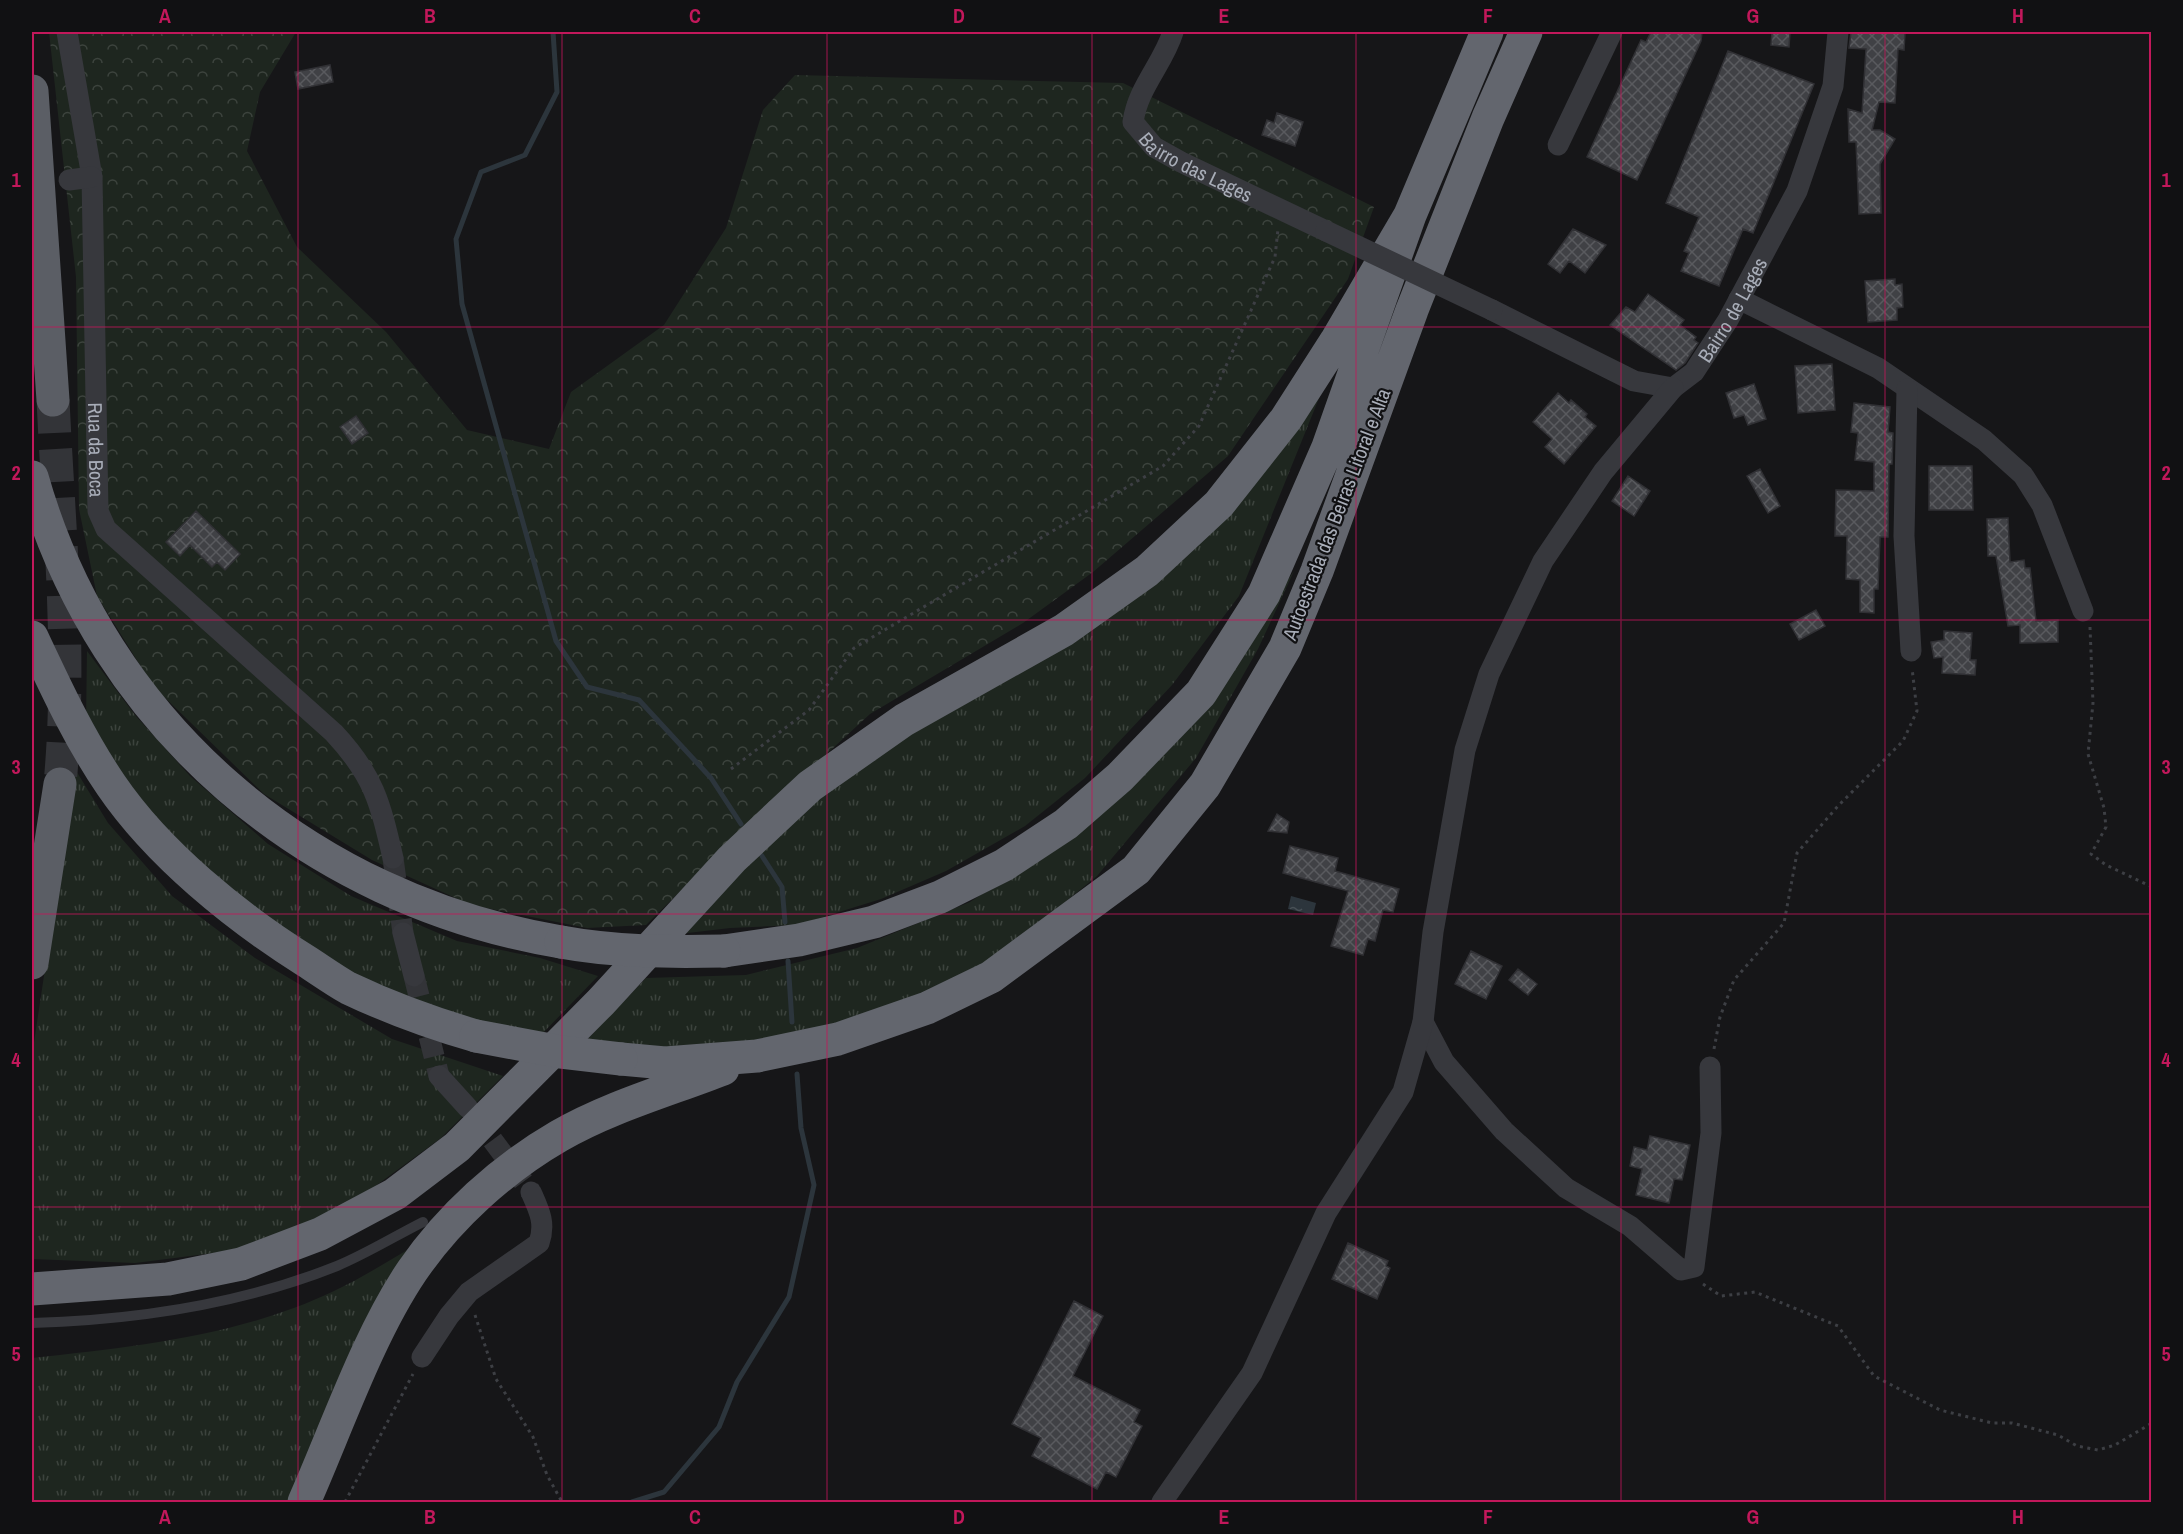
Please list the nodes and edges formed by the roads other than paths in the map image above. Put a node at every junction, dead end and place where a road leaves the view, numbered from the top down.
1 (67, 32) edge
2 (1173, 32) edge
3 (1487, 32) edge
4 (1526, 32) edge
5 (1612, 32) edge
6 (1838, 32) edge
7 (32, 91) edge
8 (1558, 145) dead end
9 (92, 177) junction
10 (69, 180) dead end
11 (1410, 215) junction
12 (1739, 299) junction
13 (1673, 388) junction
14 (1907, 389) junction
15 (53, 400) tunnel mouth
16 (32, 477) edge
17 (2083, 611) road end
18 (32, 637) edge
19 (1911, 651) road end
20 (60, 784) tunnel mouth
21 (393, 858) tunnel mouth
22 (403, 933) tunnel mouth
23 (32, 963) edge
24 (414, 976) tunnel mouth
25 (1423, 1022) junction
26 (757, 1056) junction
27 (1710, 1067) road end
28 (439, 1076) tunnel mouth
29 (468, 1108) tunnel mouth
30 (531, 1192) tunnel mouth
31 (423, 1222) dead end
32 (32, 1289) edge
33 (32, 1323) edge
34 (422, 1357) road end
35 (304, 1503) edge
36 (1162, 1503) edge

1 - 9 street, Rua da Boca
2 - 13 street, Bairro das Lages, bridge
3 - 11 highway, Autoestrada das Beiras Litoral e Alta
4 - 26 highway, Autoestrada das Beiras Litoral e Alta
5 - 8 street
6 - 12 street, Bairro de Lages
7 - 15 highway
9 - 10 street
9 - 21 street, Rua da Boca
11 - 16 highway, Autoestrada das Beiras Litoral e Alta, bridge
11 - 32 highway
12 - 13 street, Bairro de Lages
12 - 14 street
13 - 25 street, Bairro de Lages
14 - 17 street
14 - 19 street
18 - 26 highway, Autoestrada das Beiras Litoral e Alta, bridge
20 - 23 highway
22 - 24 street
25 - 27 street
25 - 36 street, Bairro de Lages
26 - 35 highway
28 - 29 street
30 - 34 street
31 - 33 lane

